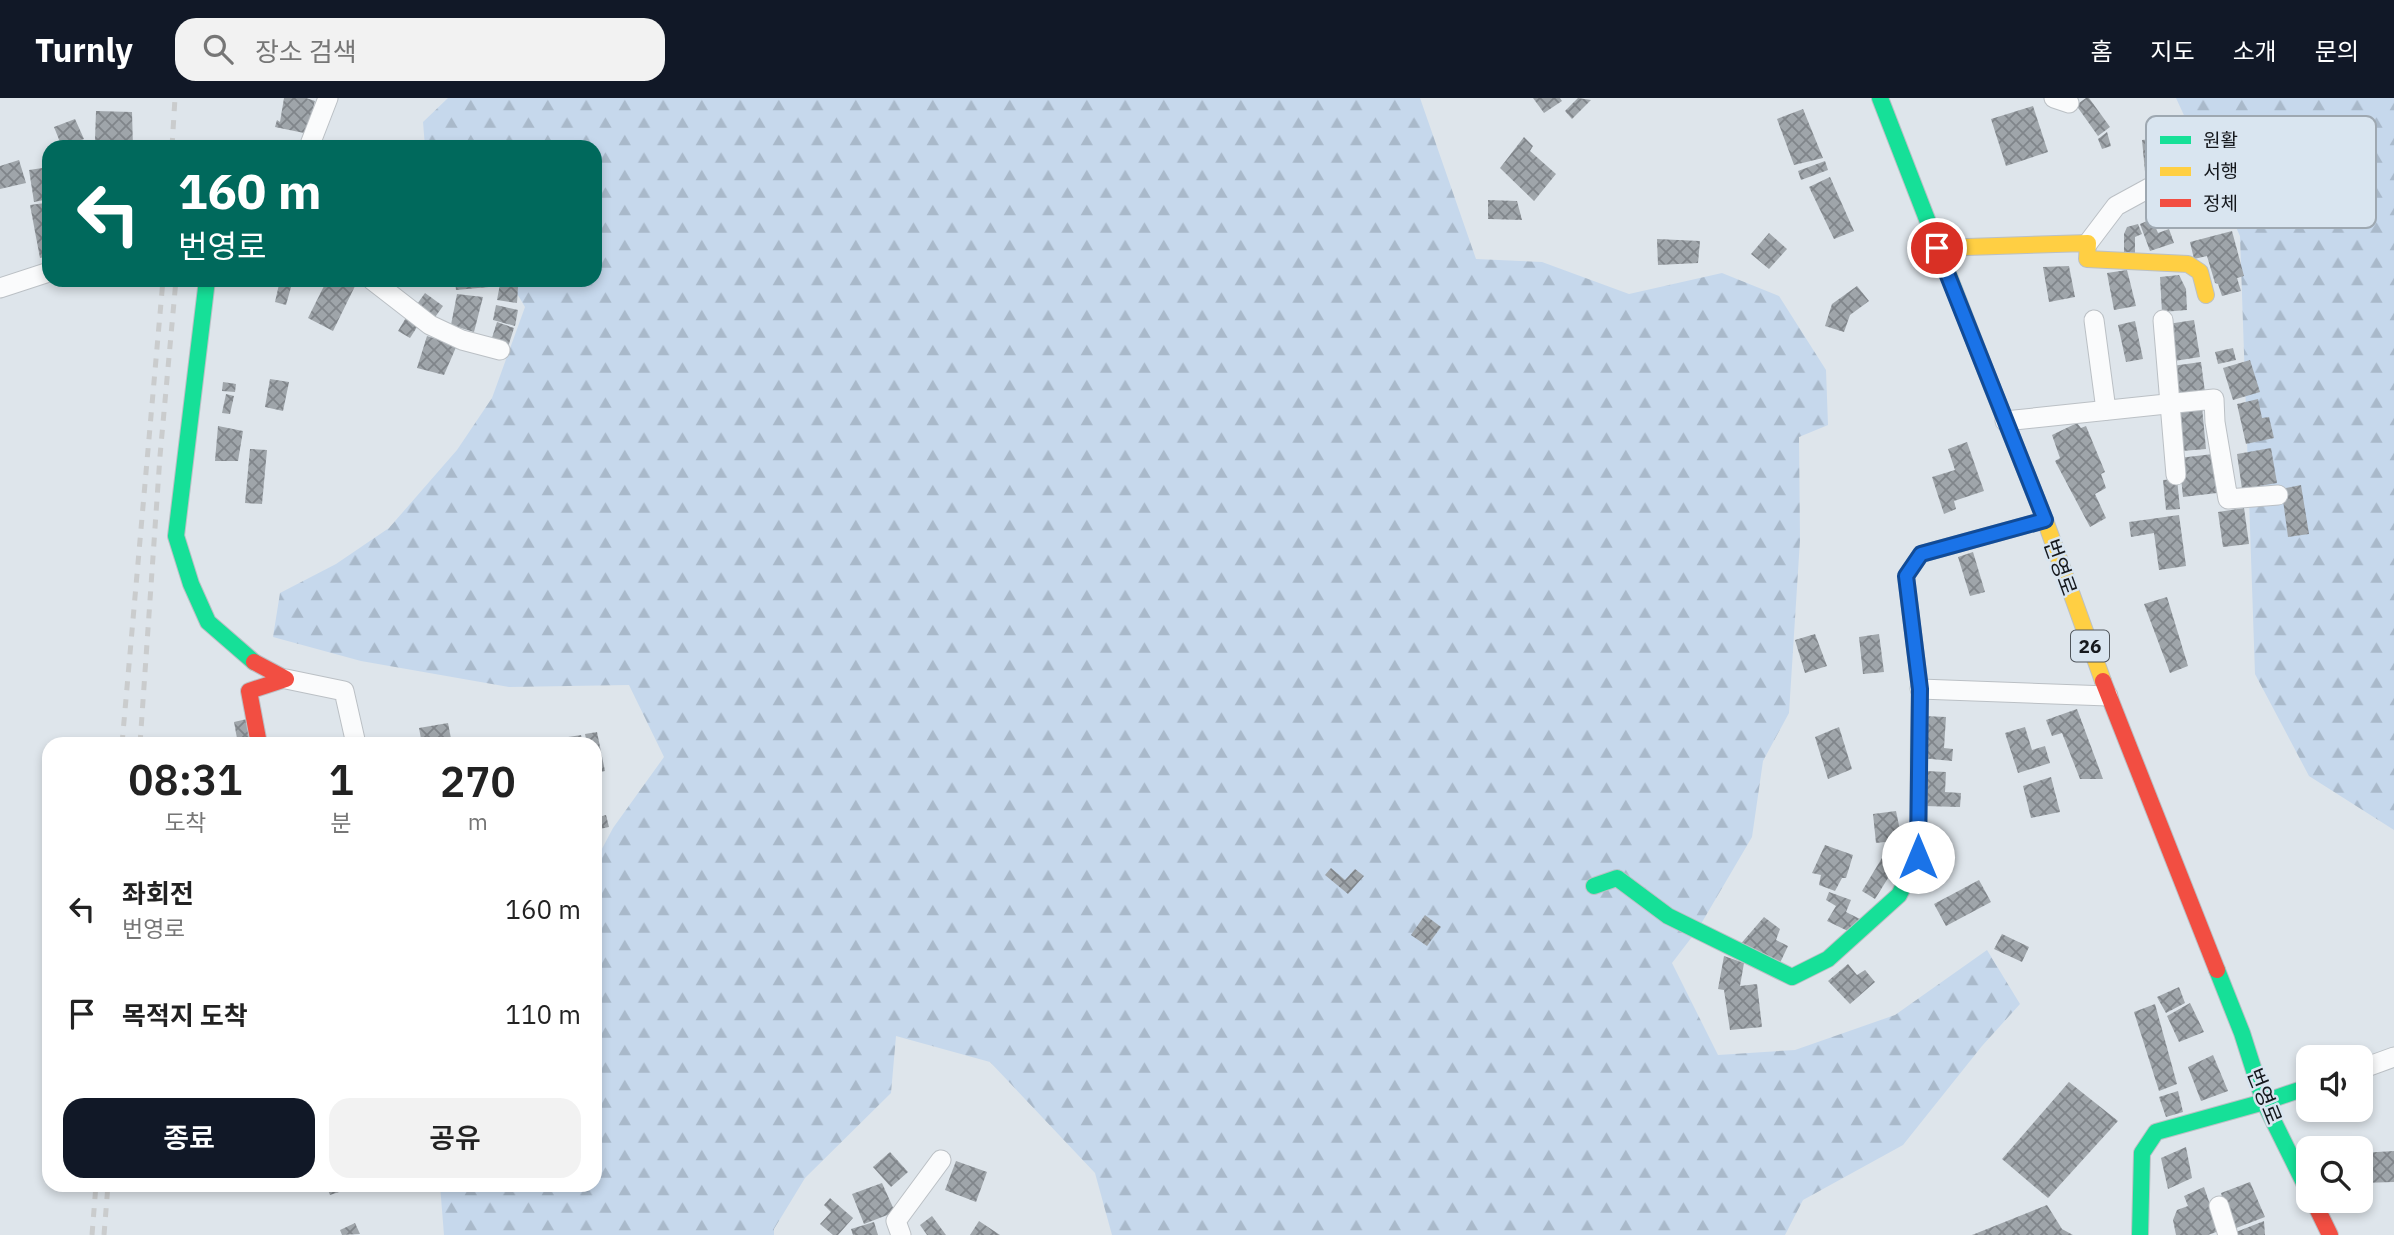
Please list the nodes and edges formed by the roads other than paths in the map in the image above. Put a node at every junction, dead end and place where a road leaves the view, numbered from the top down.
1 (328, 98) edge
2 (1880, 98) edge
3 (312, 140) edge
4 (2146, 190) edge
5 (2088, 243) junction
6 (1937, 248) junction
7 (42, 274) edge
8 (206, 287) edge
9 (381, 287) edge
10 (0, 288) edge
11 (2206, 295) dead end
12 (2094, 320) dead end
13 (2163, 320) dead end
14 (500, 349) dead end
15 (2172, 403) junction
16 (2106, 410) junction
17 (2005, 421) junction
18 (2176, 475) dead end
19 (2278, 495) dead end
20 (2045, 520) junction
21 (286, 679) junction
22 (1920, 689) junction
23 (2108, 696) junction
24 (258, 737) edge
25 (354, 737) edge
26 (1594, 886) dead end
27 (2394, 1057) edge
28 (2373, 1065) edge
29 (2296, 1091) edge
30 (2264, 1102) junction
31 (941, 1160) dead end
32 (2296, 1167) edge
33 (2218, 1206) dead end
34 (2319, 1213) edge
35 (901, 1235) edge
36 (2140, 1235) edge
37 (2228, 1235) edge
38 (2330, 1235) edge

1 - 3 street
2 - 6 street, 번영로 / 26
4 - 5 street
5 - 6 street
5 - 11 street
6 - 17 street, 번영로 / 26
7 - 10 street
8 - 21 street
9 - 14 street
12 - 16 street
13 - 15 street
15 - 16 street
15 - 18 street
15 - 19 street
16 - 17 street
17 - 20 street, 번영로 / 26
20 - 22 street
20 - 23 street, 번영로 / 26
21 - 24 street
21 - 25 street
22 - 23 street
22 - 26 street
23 - 30 street, 번영로 / 26
27 - 28 street
29 - 30 street
30 - 32 street, 번영로 / 26
30 - 36 street
31 - 35 street
33 - 37 street
34 - 38 street

